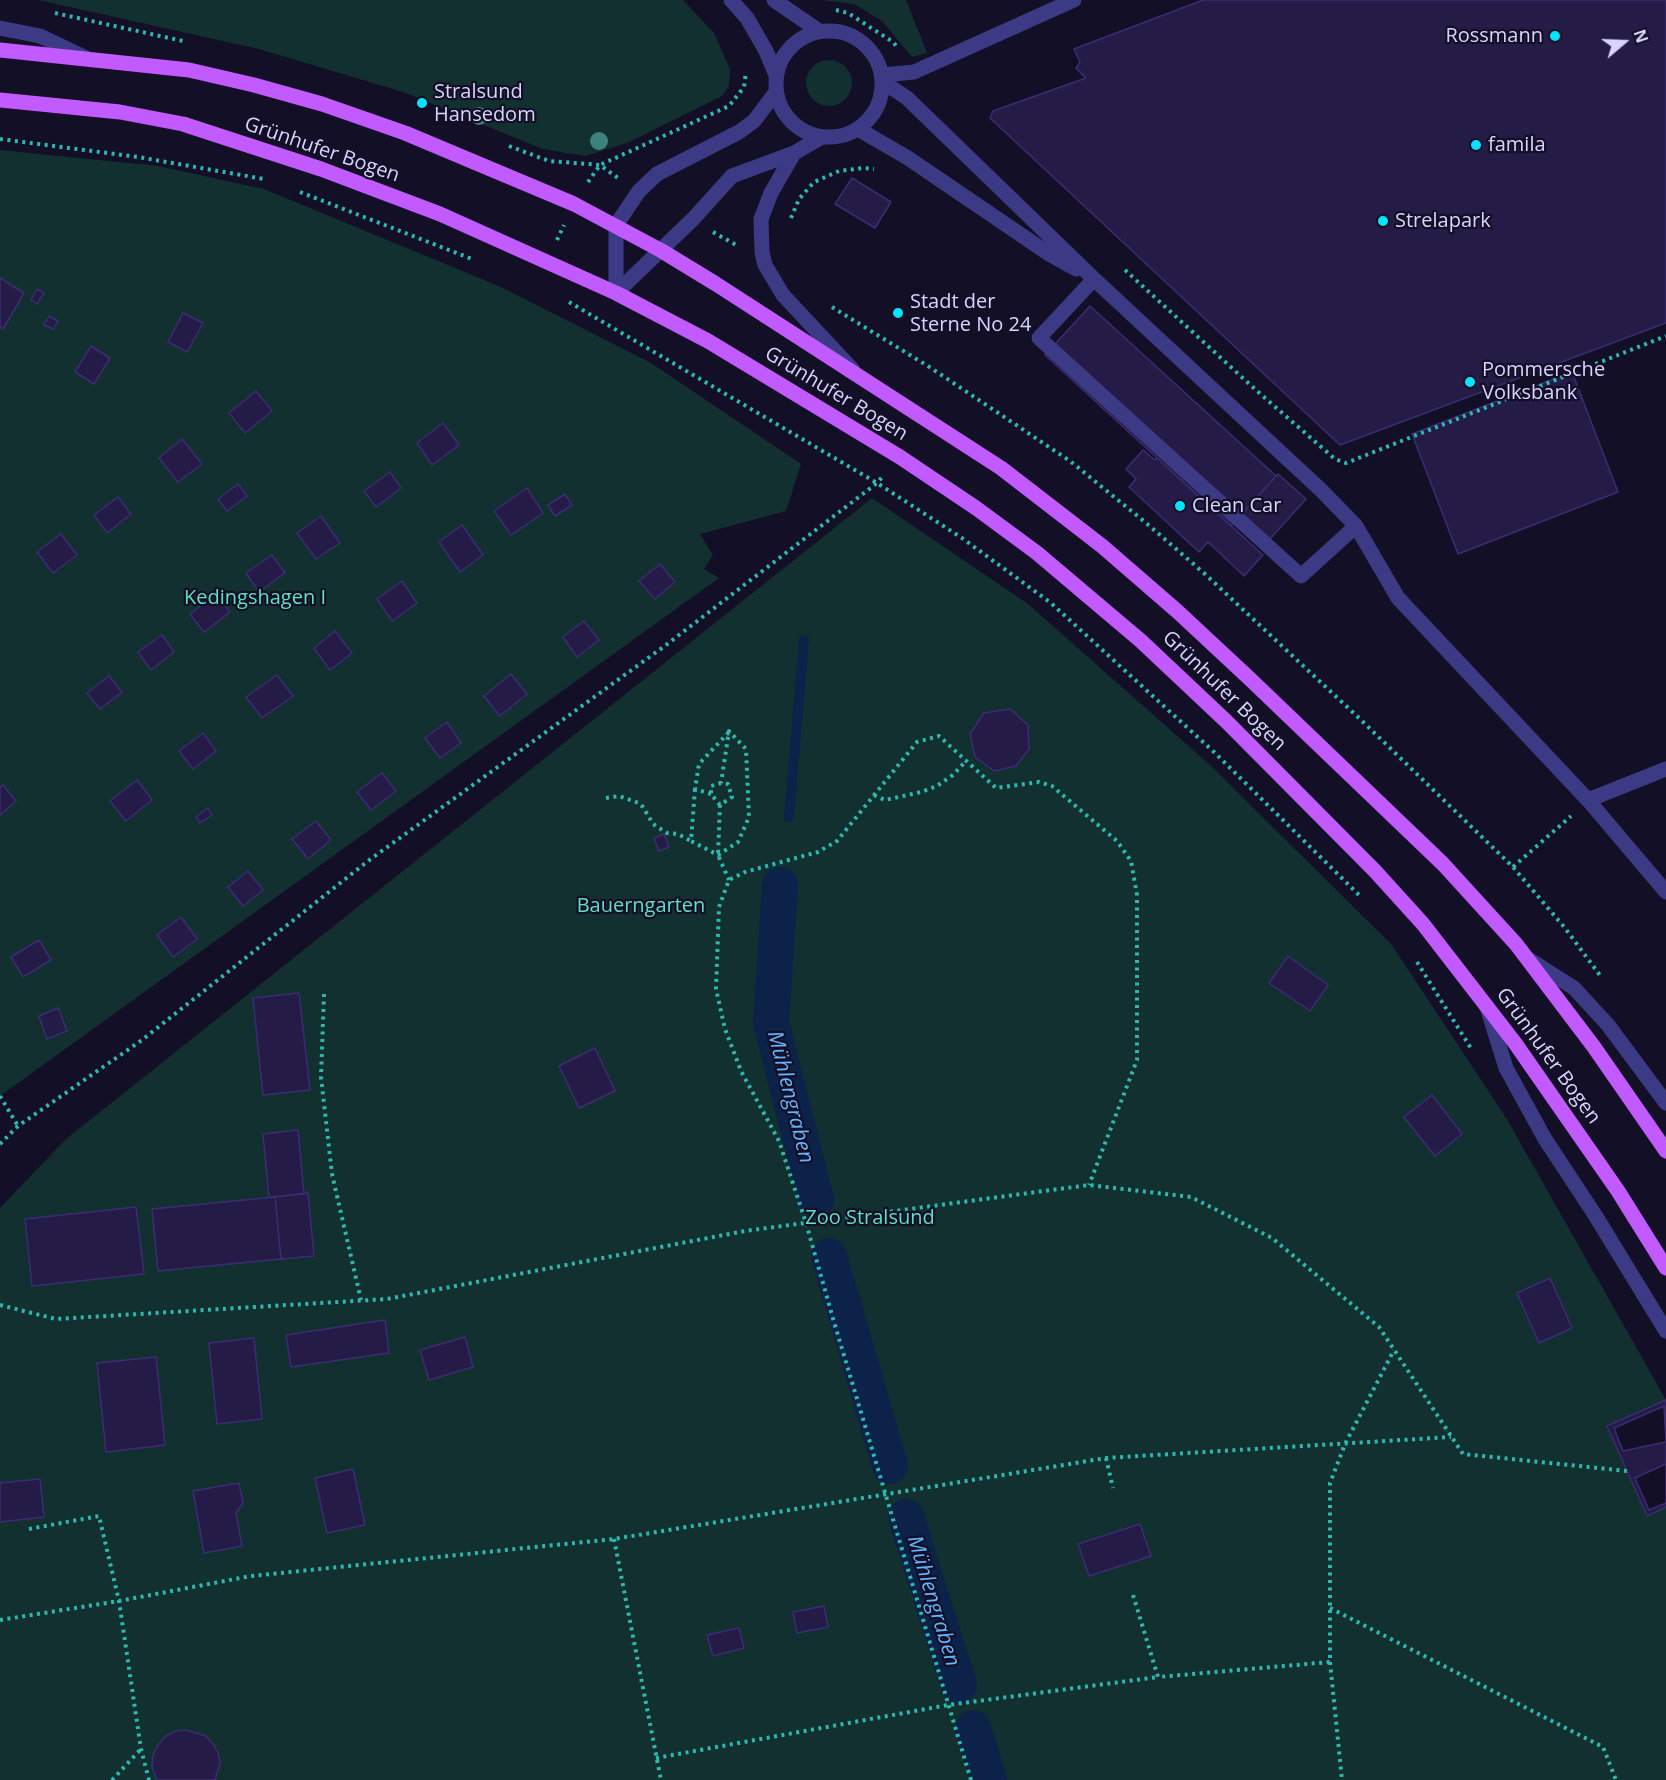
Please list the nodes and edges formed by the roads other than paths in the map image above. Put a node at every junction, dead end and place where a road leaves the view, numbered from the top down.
1 (731, 0) edge
2 (774, 0) edge
3 (1074, 0) edge
4 (0, 28) edge
5 (819, 31) junction
6 (0, 50) edge
7 (86, 58) junction
8 (776, 75) junction
9 (882, 78) junction
10 (776, 92) junction
11 (0, 100) edge
12 (858, 129) junction
13 (822, 137) junction
14 (794, 153) junction
15 (616, 225) junction
16 (662, 251) junction
17 (1094, 279) junction
18 (616, 293) junction
19 (862, 378) junction
20 (1356, 526) junction
21 (1666, 769) edge
22 (1588, 800) junction
23 (1666, 892) edge
24 (1526, 957) junction
25 (1487, 1007) junction
26 (1666, 1103) edge
27 (1666, 1151) edge
28 (1666, 1268) edge
29 (1666, 1331) edge

1 - 8 street
2 - 5 street
3 - 9 street
4 - 7 street
5 - 8 street
5 - 9 street
6 - 7 main road, Grünhufer Bogen
7 - 15 main road, Grünhufer Bogen
8 - 10 street
9 - 12 street
9 - 17 street
10 - 13 street
10 - 15 street
11 - 18 main road, Grünhufer Bogen
12 - 13 street
12 - 17 street
13 - 14 street
14 - 16 street
14 - 19 street, Grünhufer Bogen
15 - 16 main road, Grünhufer Bogen
15 - 18 street
16 - 18 street
16 - 19 main road, Grünhufer Bogen
17 - 20 street
17 - 20 street
18 - 25 main road, Grünhufer Bogen
19 - 24 main road, Grünhufer Bogen
20 - 22 street
21 - 22 street
22 - 23 street
24 - 26 street, Grünhufer Bogen
24 - 27 main road, Grünhufer Bogen
25 - 28 main road, Grünhufer Bogen
25 - 29 street

